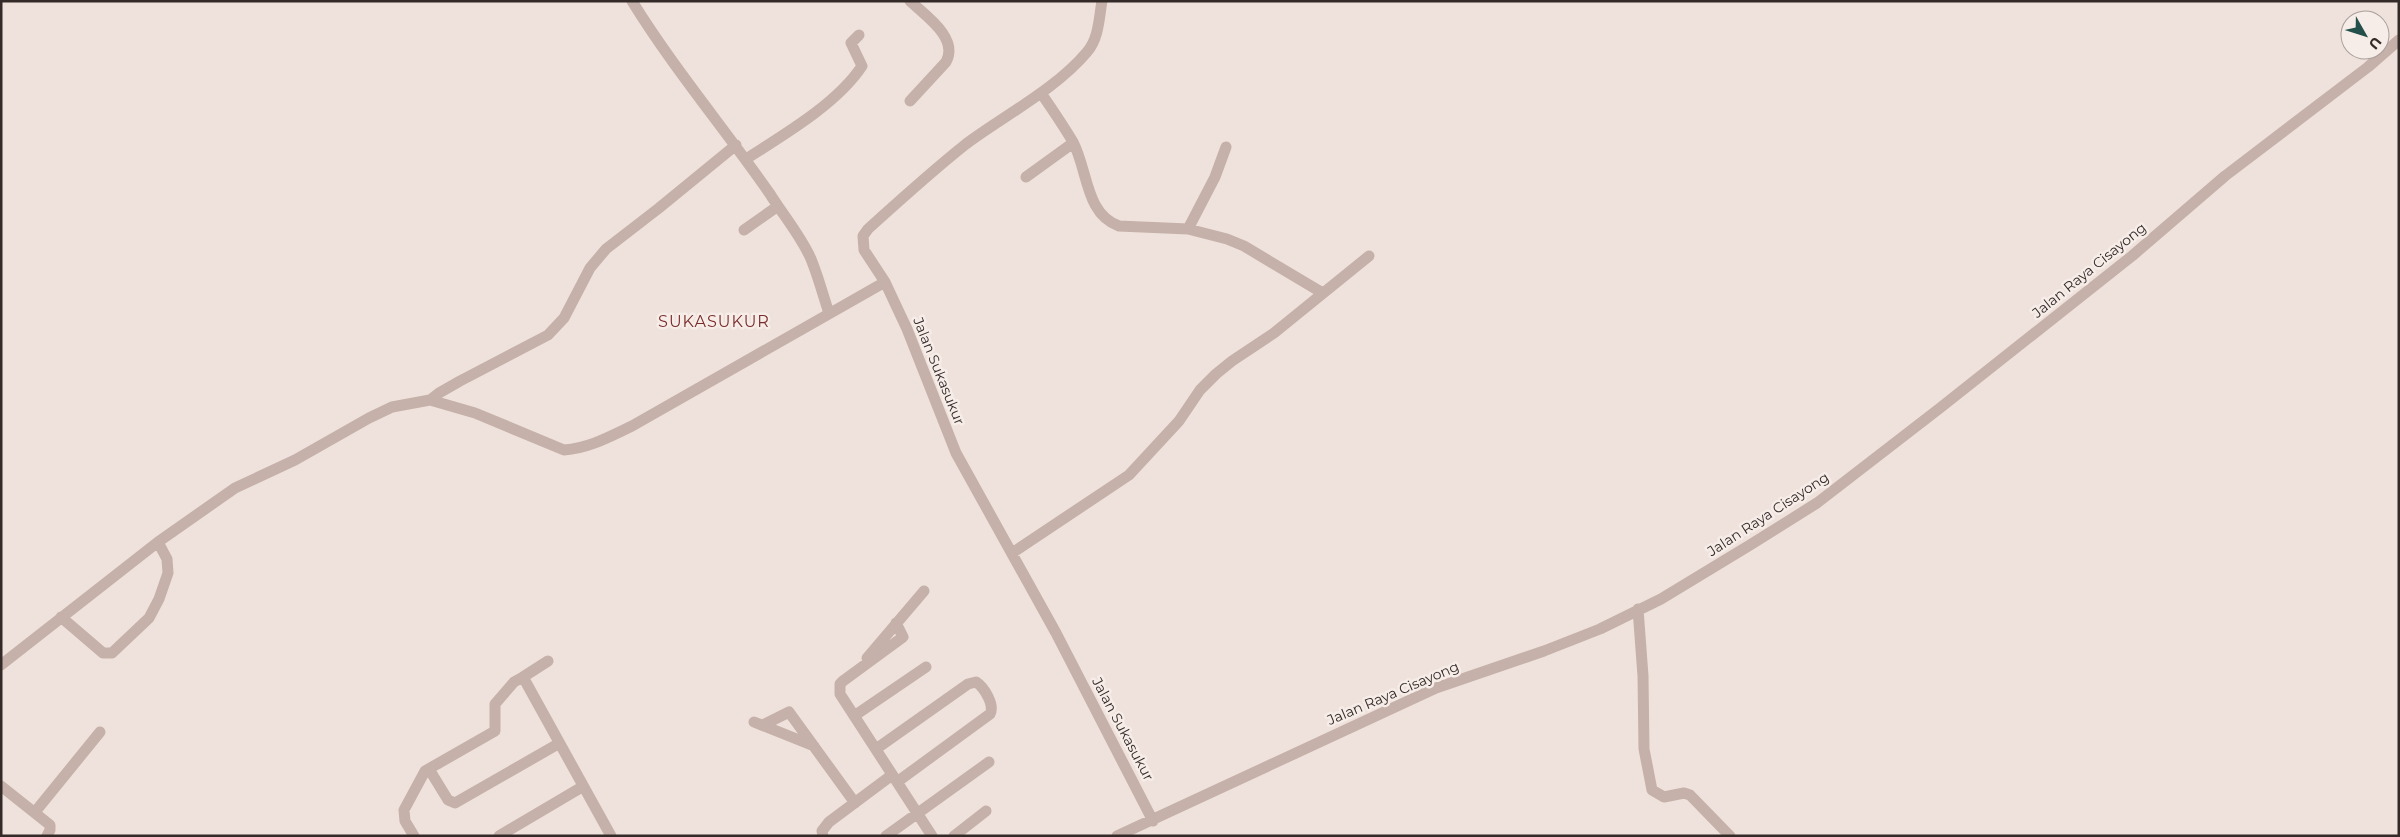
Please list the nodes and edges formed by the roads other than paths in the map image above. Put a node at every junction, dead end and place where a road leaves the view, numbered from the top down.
1 (632, 1) edge
2 (910, 1) edge
3 (1102, 1) edge
4 (859, 34) dead end
5 (2399, 40) edge
6 (1041, 92) junction
7 (910, 101) dead end
8 (1073, 143) junction
9 (736, 145) junction
10 (1226, 147) dead end
11 (746, 159) junction
12 (1026, 178) dead end
13 (778, 206) junction
14 (1188, 229) junction
15 (744, 230) dead end
16 (1369, 256) dead end
17 (885, 282) junction
18 (1321, 292) junction
19 (829, 313) junction
20 (430, 400) junction
21 (158, 542) junction
22 (1012, 553) junction
23 (924, 591) dead end
24 (1638, 609) junction
25 (61, 617) junction
26 (548, 661) dead end
27 (1, 665) edge
28 (926, 668) dead end
29 (522, 677) junction
30 (854, 716) junction
31 (100, 732) dead end
32 (558, 744) junction
33 (815, 747) junction
34 (876, 749) junction
35 (989, 762) dead end
36 (429, 769) junction
37 (895, 779) junction
38 (1, 786) edge
39 (582, 787) junction
40 (855, 803) junction
41 (986, 811) dead end
42 (35, 812) junction
43 (918, 812) junction
44 (1153, 821) junction
45 (47, 836) edge
46 (414, 836) edge
47 (500, 836) edge
48 (611, 836) edge
49 (822, 836) edge
50 (886, 836) edge
51 (932, 836) edge
52 (954, 836) edge
53 (1117, 836) edge
54 (1730, 836) edge

1 - 9 street
2 - 7 street
3 - 6 street, Jalan Sukasukur
4 - 11 street
5 - 24 street, Jalan Raya Cisayong
6 - 8 street
6 - 17 street, Jalan Sukasukur
8 - 12 street
8 - 14 street
9 - 11 street
9 - 20 street
10 - 14 street
11 - 13 street
13 - 15 street
13 - 19 street
14 - 18 street
16 - 18 street
17 - 19 street
17 - 22 street, Jalan Sukasukur
18 - 22 street
19 - 20 street
20 - 21 street
21 - 25 street
21 - 25 street
22 - 44 street, Jalan Sukasukur
23 - 30 street
24 - 44 street, Jalan Raya Cisayong
24 - 54 street
25 - 27 street
26 - 29 street
28 - 30 street
29 - 32 street
29 - 36 street
30 - 34 street
31 - 42 street
32 - 36 street
32 - 39 street
33 - 33 street
33 - 40 street
34 - 37 street
34 - 37 street
35 - 43 street
36 - 46 street
37 - 40 street
37 - 43 street
38 - 42 street
39 - 47 street
39 - 48 street
40 - 49 street
41 - 52 street
42 - 45 street
43 - 50 street
43 - 51 street
44 - 53 street, Jalan Raya Cisayong

